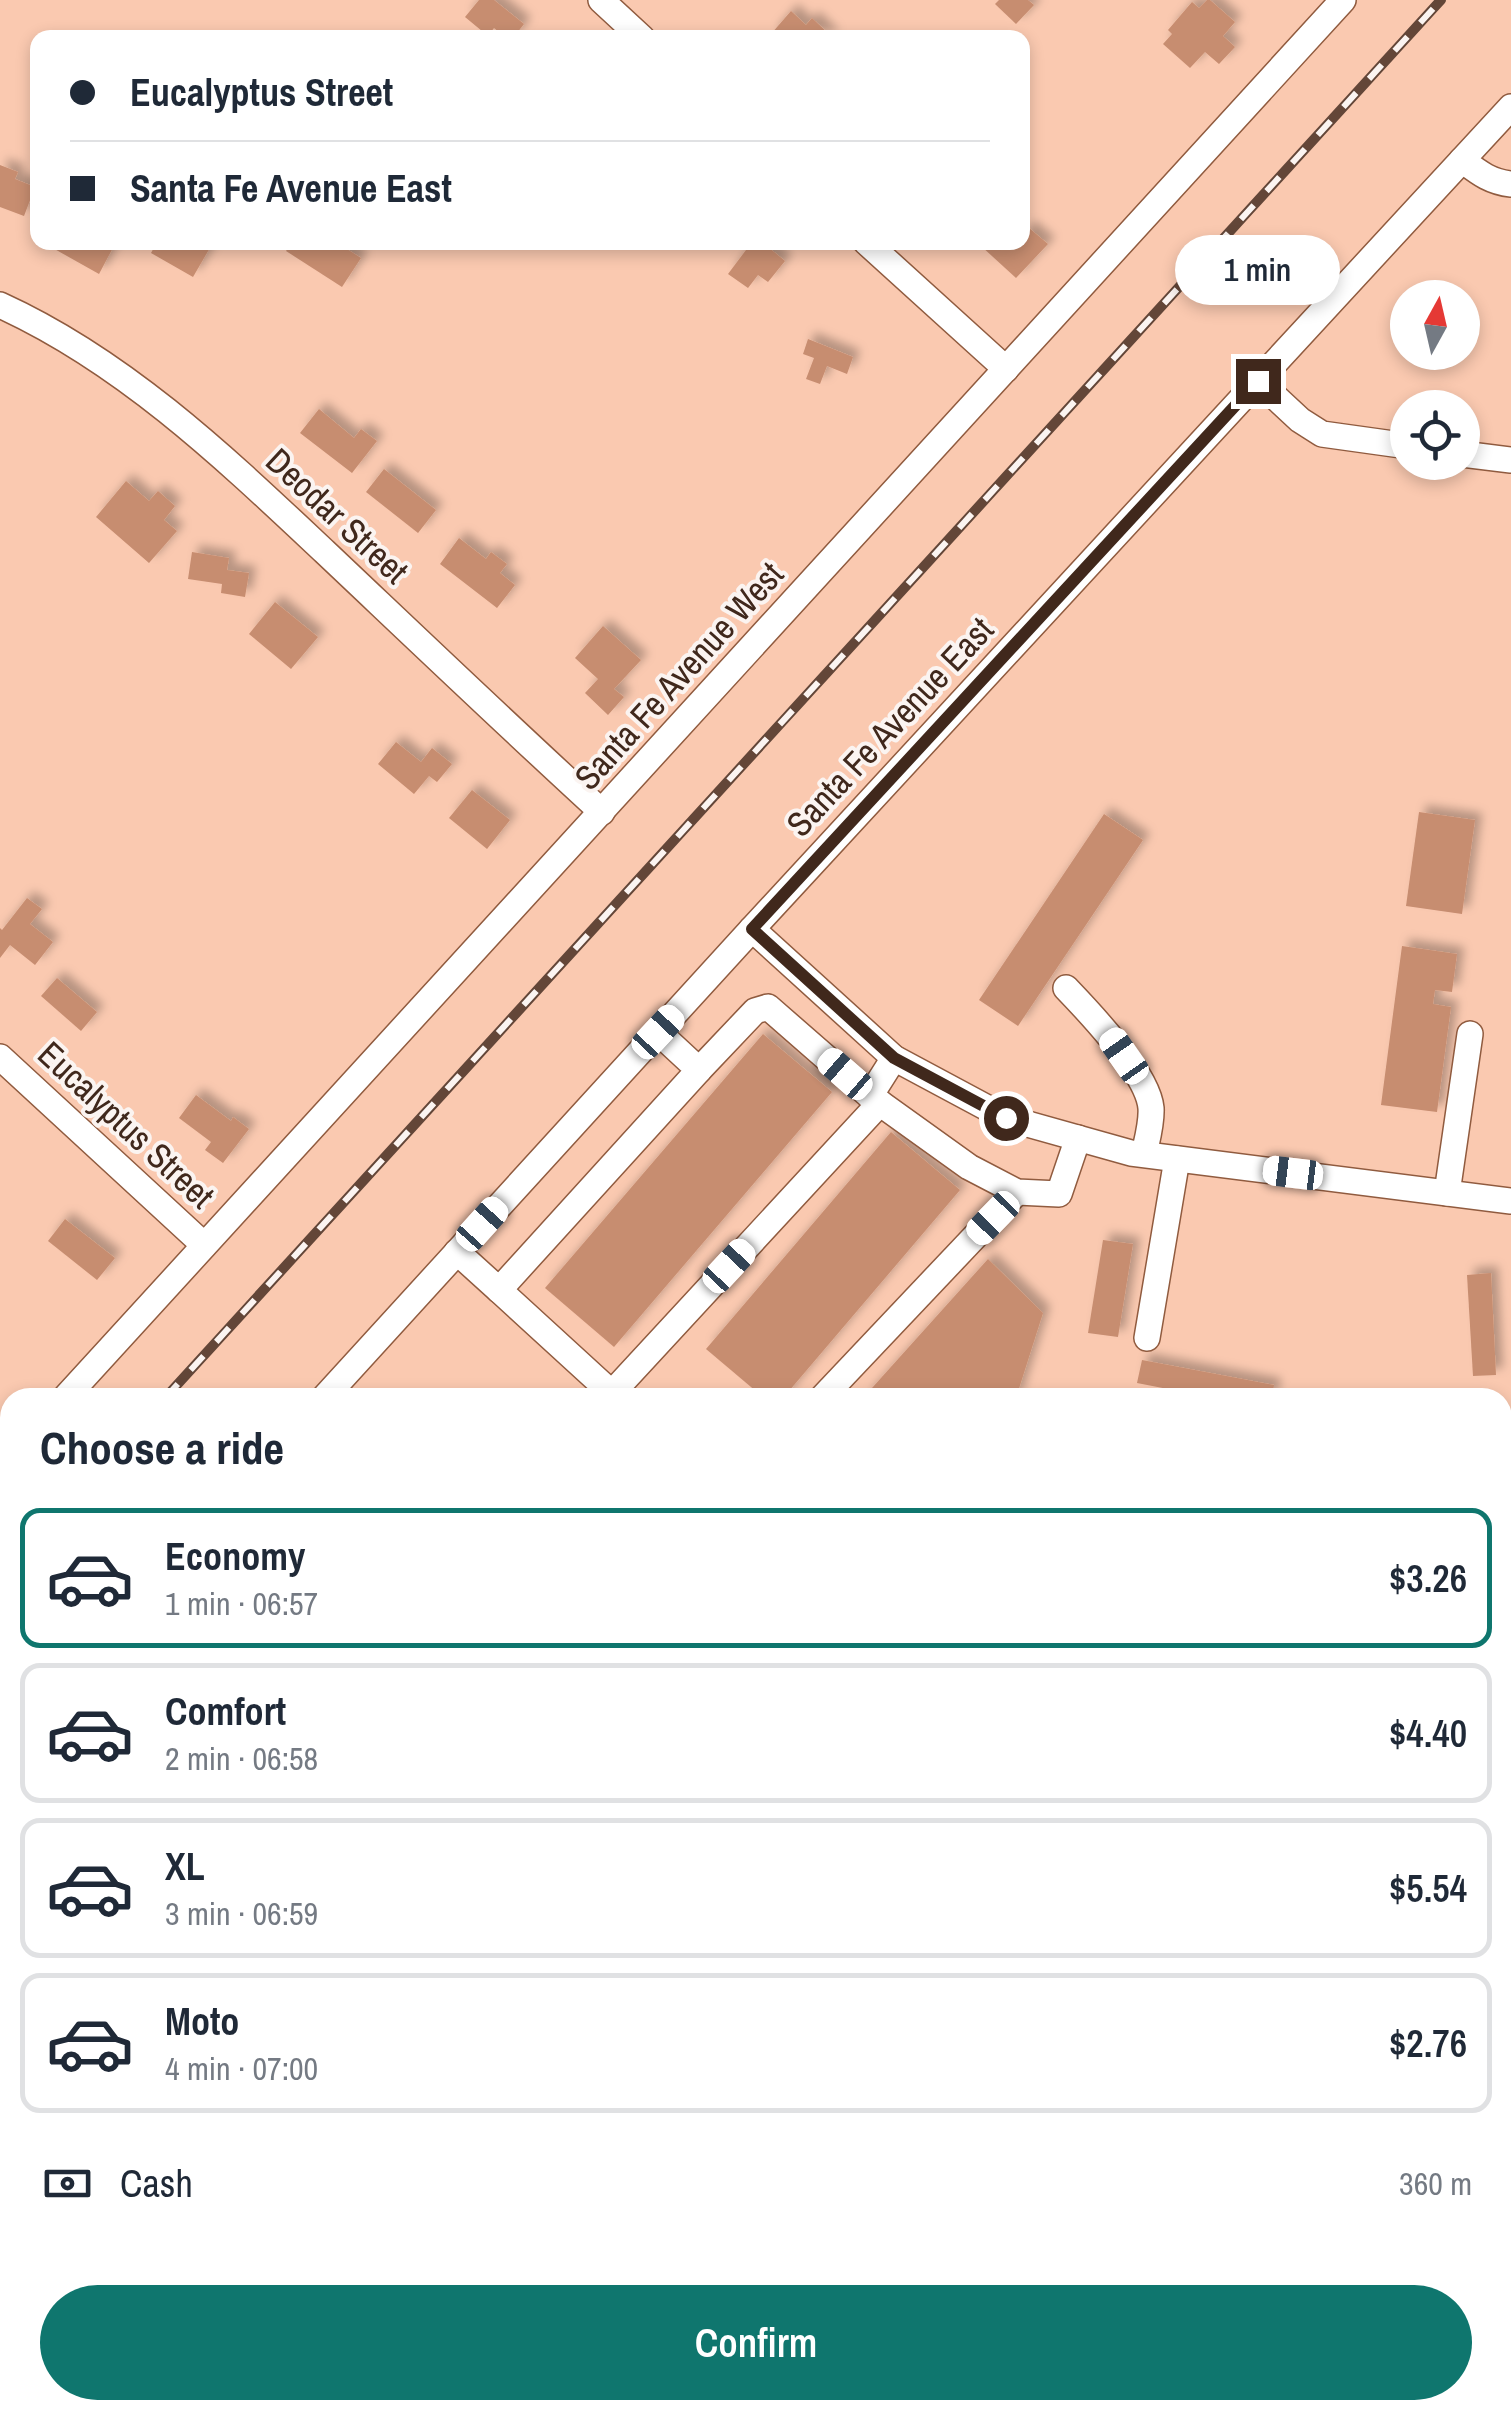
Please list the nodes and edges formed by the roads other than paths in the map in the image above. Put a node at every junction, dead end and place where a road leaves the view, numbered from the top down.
1 (600, 0) edge
2 (1343, 0) edge
3 (633, 30) edge
4 (1511, 107) edge
5 (1462, 160) junction
6 (1511, 184) edge
7 (875, 250) edge
8 (0, 305) edge
9 (1006, 369) junction
10 (1258, 381) junction
11 (1390, 443) edge
12 (1480, 456) edge
13 (1511, 460) edge
14 (602, 812) junction
15 (752, 929) junction
16 (1066, 988) dead end
17 (658, 1032) junction
18 (1470, 1034) dead end
19 (0, 1057) edge
20 (894, 1058) junction
21 (699, 1070) junction
22 (875, 1099) junction
23 (1078, 1138) junction
24 (1144, 1154) junction
25 (1177, 1159) junction
26 (1017, 1192) junction
27 (1447, 1192) junction
28 (1511, 1201) edge
29 (204, 1245) junction
30 (457, 1252) junction
31 (499, 1290) junction
32 (1146, 1338) dead end
33 (74, 1388) edge
34 (333, 1388) edge
35 (606, 1388) edge
36 (620, 1388) edge
37 (831, 1388) edge

1 - 3 street
2 - 9 street, Santa Fe Avenue West
4 - 5 street, Santa Fe Avenue East
5 - 6 street
5 - 10 street, Santa Fe Avenue East
7 - 9 street
8 - 14 street, Deodar Street
9 - 14 street, Santa Fe Avenue West
10 - 11 street
10 - 15 street, Santa Fe Avenue East
12 - 13 street
14 - 29 street, Santa Fe Avenue West
15 - 17 street, Santa Fe Avenue East
15 - 20 street
16 - 24 street
17 - 21 street
17 - 30 street, Santa Fe Avenue East
18 - 27 street
19 - 29 street, Eucalyptus Street
20 - 22 street
20 - 23 street
21 - 22 street
21 - 31 street
22 - 26 street
22 - 36 street
23 - 24 street
23 - 26 street
24 - 25 street
25 - 27 street
25 - 32 street
26 - 37 street
27 - 28 street
29 - 33 street, Santa Fe Avenue West
30 - 31 street
30 - 34 street, Santa Fe Avenue East
31 - 35 street

